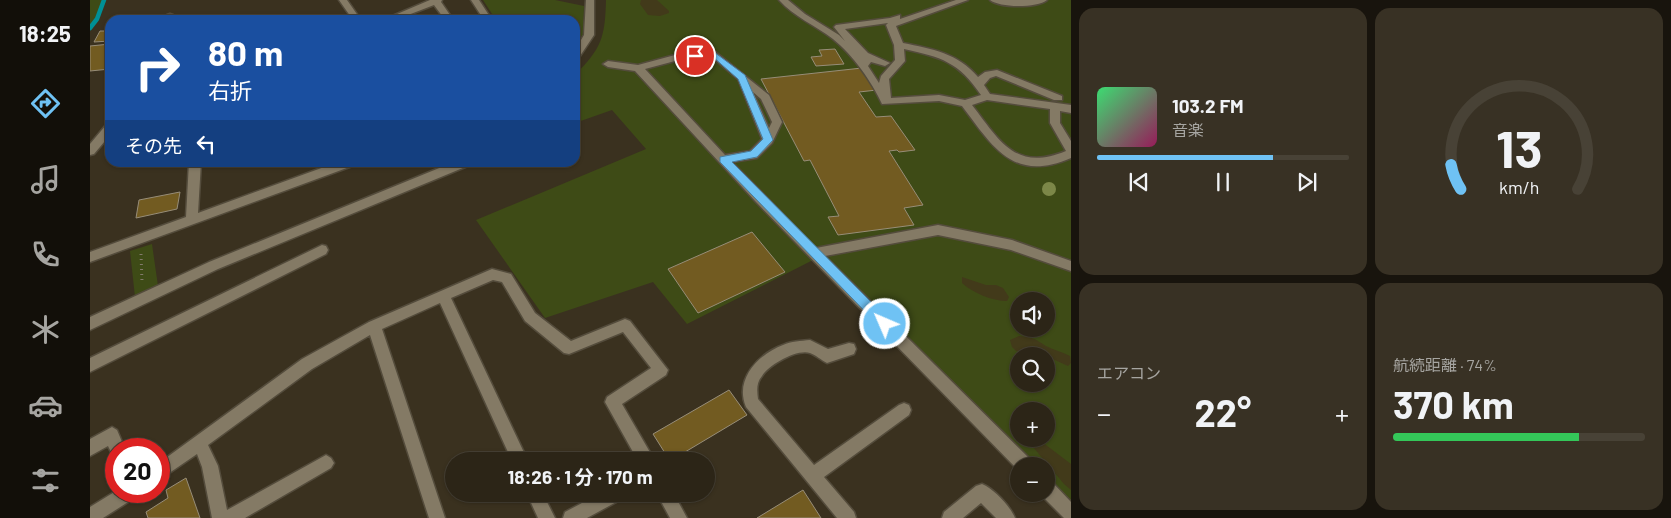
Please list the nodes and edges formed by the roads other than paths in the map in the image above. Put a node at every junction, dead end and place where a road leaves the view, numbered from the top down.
1 (343, 0) edge
2 (437, 0) edge
3 (476, 0) edge
4 (590, 0) edge
5 (783, 0) edge
6 (964, 0) edge
7 (994, 0) edge
8 (1043, 0) edge
9 (354, 15) edge
10 (400, 15) edge
11 (446, 15) dead end
12 (485, 15) edge
13 (893, 21) junction
14 (899, 45) junction
15 (580, 51) edge
16 (900, 61) junction
17 (861, 63) junction
18 (885, 63) junction
19 (608, 64) dead end
20 (638, 68) junction
21 (742, 77) junction
22 (978, 84) junction
23 (987, 97) junction
24 (886, 102) junction
25 (1057, 102) junction
26 (965, 103) junction
27 (1071, 109) edge
28 (105, 134) edge
29 (768, 140) junction
30 (90, 152) edge
31 (1071, 152) edge
32 (723, 159) junction
33 (195, 167) edge
34 (337, 167) edge
35 (455, 167) edge
36 (192, 220) junction
37 (322, 250) dead end
38 (815, 253) junction
39 (90, 257) edge
40 (1071, 266) edge
41 (443, 296) junction
42 (90, 324) edge
43 (374, 326) junction
44 (849, 349) dead end
45 (90, 365) edge
46 (904, 410) dead end
47 (105, 438) edge
48 (200, 444) junction
49 (90, 448) edge
50 (516, 452) edge
51 (642, 452) edge
52 (1016, 457) edge
53 (326, 463) dead end
54 (170, 464) edge
55 (812, 475) junction
56 (1055, 497) edge
57 (540, 502) edge
58 (600, 502) edge
59 (671, 502) edge
60 (112, 503) edge
61 (1071, 513) edge
62 (90, 517) edge
63 (220, 518) edge
64 (229, 518) edge
65 (437, 518) edge
66 (547, 518) edge
67 (571, 518) edge
68 (680, 518) edge
69 (848, 518) edge
70 (950, 518) edge
71 (1007, 518) edge

1 - 9 street
2 - 10 street
2 - 11 street
3 - 12 street
4 - 15 street
5 - 17 street
6 - 13 street
7 - 8 street
13 - 14 street
13 - 18 street
14 - 16 street
14 - 22 street
16 - 18 street
16 - 24 street
17 - 18 street
17 - 24 street
19 - 20 street
20 - 21 street
20 - 32 street
21 - 29 street
21 - 29 street
22 - 23 street
22 - 25 street
23 - 25 street
23 - 26 street
24 - 26 street
25 - 27 street
25 - 31 street
26 - 31 street
28 - 30 street
29 - 32 street
32 - 38 street
33 - 36 street
34 - 36 street
35 - 42 street
36 - 39 street
37 - 45 street
38 - 40 street
38 - 52 street
41 - 43 street
41 - 50 street
41 - 51 street
43 - 48 street
43 - 65 street
44 - 55 street
46 - 55 street
47 - 49 street
48 - 54 street
48 - 63 street
53 - 64 street
55 - 69 street
56 - 61 street
57 - 66 street
58 - 67 street
59 - 68 street
60 - 62 street
70 - 71 street

